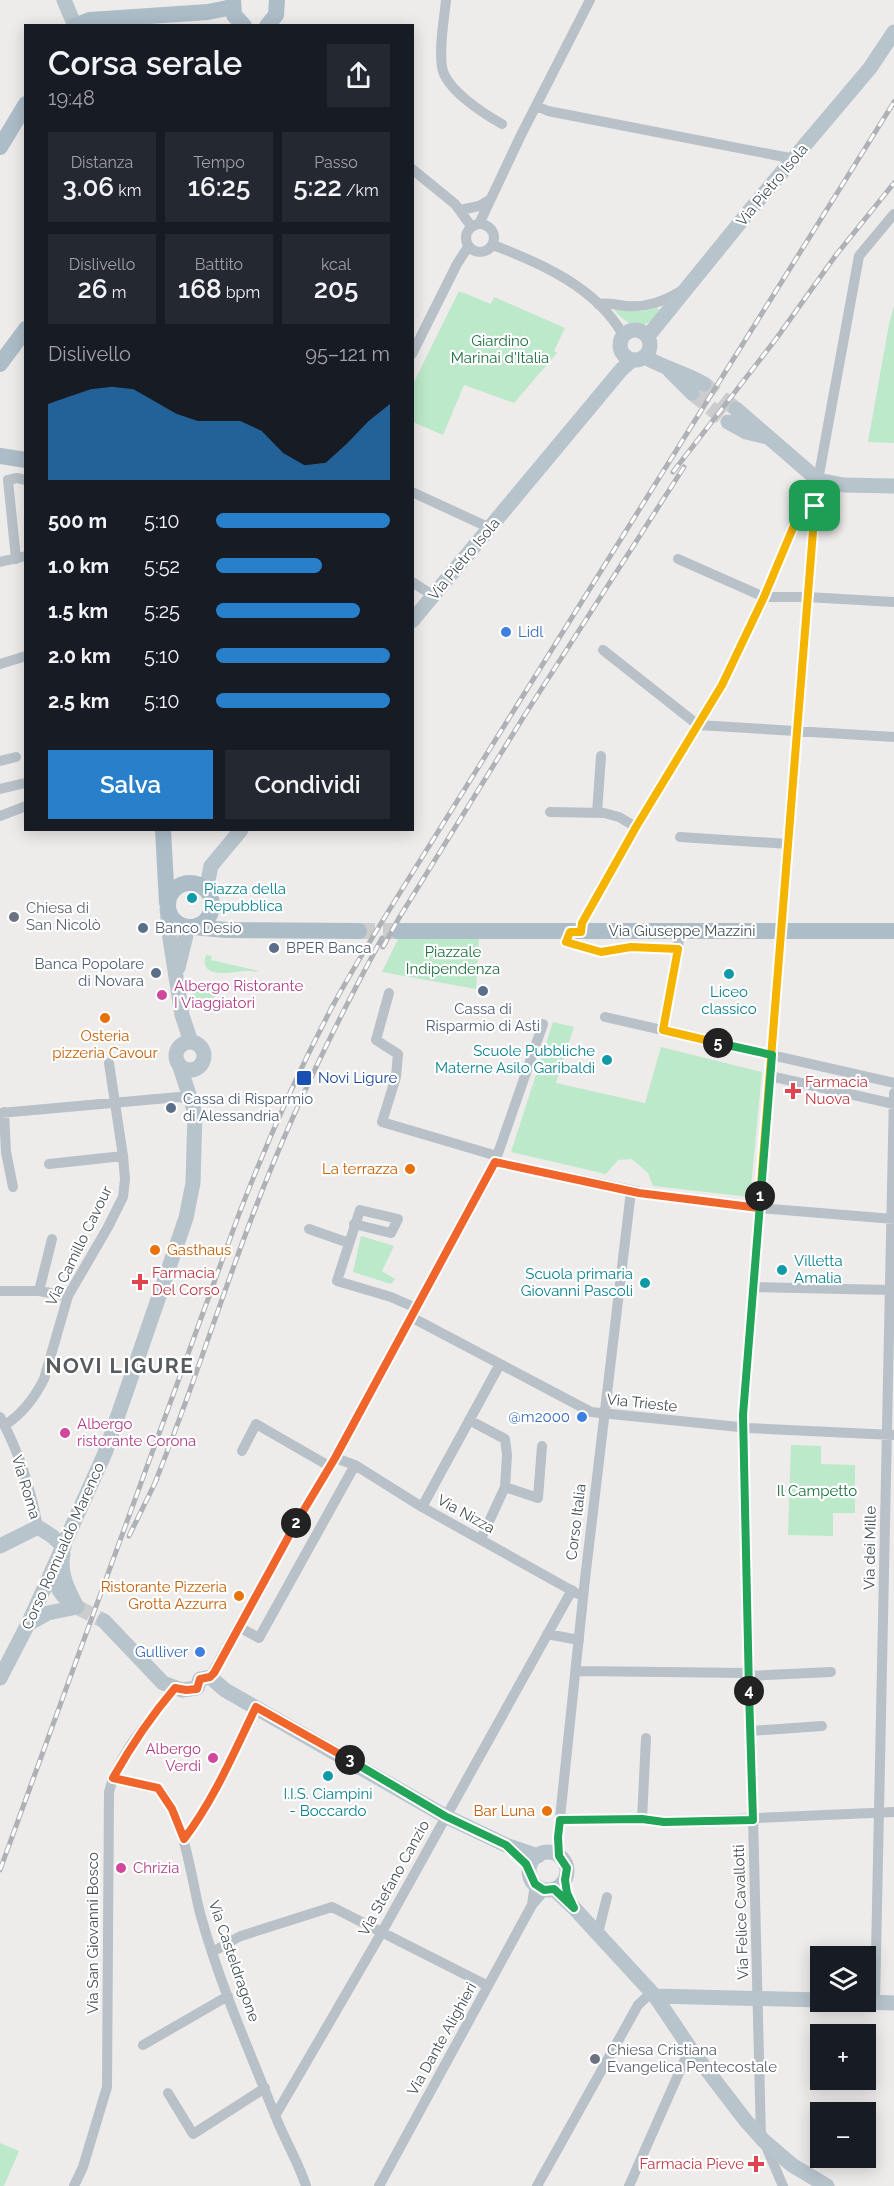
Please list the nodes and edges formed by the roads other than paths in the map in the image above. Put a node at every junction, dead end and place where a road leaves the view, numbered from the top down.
1 (64, 0) edge
2 (446, 0) edge
3 (590, 0) edge
4 (236, 16) edge
5 (74, 24) edge
6 (80, 24) edge
7 (894, 32) edge
8 (536, 106) junction
9 (24, 107) edge
10 (502, 124) dead end
11 (0, 147) edge
12 (795, 159) junction
13 (414, 171) edge
14 (491, 199) junction
15 (460, 210) junction
16 (894, 214) edge
17 (475, 225) junction
18 (492, 245) junction
19 (468, 248) junction
20 (687, 288) junction
21 (598, 304) junction
22 (24, 332) edge
23 (622, 336) junction
24 (648, 336) junction
25 (414, 350) edge
26 (638, 359) junction
27 (0, 364) edge
28 (698, 388) tunnel mouth
29 (732, 415) tunnel mouth
30 (0, 456) edge
31 (24, 460) edge
32 (24, 480) edge
33 (818, 480) junction
34 (894, 486) edge
35 (414, 493) edge
36 (5, 506) edge
37 (815, 506) junction
38 (490, 528) junction
39 (21, 558) edge
40 (678, 559) dead end
41 (0, 562) edge
42 (414, 583) edge
43 (434, 596) junction
44 (764, 597) junction
45 (807, 597) junction
46 (894, 602) edge
47 (414, 619) edge
48 (603, 650) dead end
49 (24, 658) edge
50 (0, 664) edge
51 (698, 725) junction
52 (797, 732) junction
53 (894, 737) edge
54 (601, 756) dead end
55 (16, 757) dead end
56 (0, 761) edge
57 (24, 783) edge
58 (0, 789) edge
59 (24, 807) edge
60 (550, 812) dead end
61 (597, 813) junction
62 (0, 816) edge
63 (636, 827) junction
64 (164, 831) edge
65 (164, 831) edge
66 (240, 831) edge
67 (680, 837) dead end
68 (789, 844) junction
69 (187, 883) junction
70 (206, 890) junction
71 (167, 906) junction
72 (211, 912) junction
73 (191, 927) junction
74 (234, 929) junction
75 (782, 930) junction
76 (359, 931) tunnel mouth
77 (398, 931) tunnel mouth
78 (894, 931) edge
79 (573, 935) junction
80 (176, 974) junction
81 (389, 993) dead end
82 (605, 1017) dead end
83 (543, 1024) dead end
84 (663, 1030) junction
85 (185, 1045) junction
86 (772, 1055) junction
87 (108, 1063) dead end
88 (179, 1064) junction
89 (196, 1068) junction
90 (770, 1076) junction
91 (894, 1082) edge
92 (894, 1093) edge
93 (190, 1099) junction
94 (116, 1102) junction
95 (894, 1104) edge
96 (2, 1112) edge
97 (123, 1156) junction
98 (496, 1159) junction
99 (48, 1164) dead end
100 (13, 1187) dead end
101 (631, 1191) junction
102 (759, 1208) junction
103 (893, 1219) edge
104 (354, 1224) dead end
105 (309, 1229) dead end
106 (52, 1239) dead end
107 (349, 1243) junction
108 (753, 1287) junction
109 (890, 1290) junction
110 (0, 1291) edge
111 (39, 1291) junction
112 (68, 1296) junction
113 (414, 1313) junction
114 (500, 1364) junction
115 (604, 1414) junction
116 (469, 1420) junction
117 (2, 1425) edge
118 (743, 1427) junction
119 (890, 1435) edge
120 (542, 1446) dead end
121 (242, 1451) dead end
122 (332, 1462) junction
123 (355, 1465) junction
124 (505, 1487) junction
125 (422, 1507) junction
126 (38, 1527) junction
127 (481, 1539) junction
128 (0, 1546) edge
129 (64, 1546) junction
130 (53, 1570) junction
131 (572, 1590) junction
132 (583, 1596) junction
133 (76, 1607) junction
134 (104, 1621) tunnel mouth
135 (28, 1624) junction
136 (239, 1627) junction
137 (547, 1634) junction
138 (579, 1640) junction
139 (882, 1666) junction
140 (894, 1666) edge
141 (576, 1671) junction
142 (831, 1672) dead end
143 (748, 1675) junction
144 (0, 1678) edge
145 (213, 1684) junction
146 (173, 1691) junction
147 (256, 1707) junction
148 (822, 1726) dead end
149 (750, 1731) junction
150 (646, 1738) dead end
151 (113, 1778) junction
152 (894, 1812) edge
153 (879, 1813) junction
154 (445, 1816) junction
155 (642, 1819) junction
156 (560, 1820) junction
157 (753, 1820) junction
158 (184, 1839) junction
159 (506, 1845) junction
160 (538, 1856) junction
161 (559, 1856) junction
162 (545, 1883) junction
163 (607, 1897) dead end
164 (382, 1932) junction
165 (598, 1933) junction
166 (212, 1952) junction
167 (876, 1955) edge
168 (488, 1986) junction
169 (654, 1994) junction
170 (228, 1996) junction
171 (759, 1999) junction
172 (810, 2000) edge
173 (876, 2002) edge
174 (894, 2003) edge
175 (143, 2045) dead end
176 (690, 2048) junction
177 (265, 2088) junction
178 (168, 2093) dead end
179 (275, 2116) junction
180 (763, 2139) junction
181 (822, 2185) edge
182 (74, 2186) edge
183 (306, 2186) edge
184 (379, 2186) edge
185 (537, 2186) edge
186 (629, 2186) edge
187 (783, 2186) edge

1 - 5 street
2 - 10 street
3 - 8 street
4 - 6 main road
7 - 12 street, Via Pietro Isola
8 - 12 street
8 - 14 street
9 - 11 main road
12 - 20 street, Via Pietro Isola
13 - 15 street
14 - 15 street
14 - 17 street
15 - 17 street
16 - 33 street, Via Felice Cavallotti
17 - 18 street
17 - 19 street
18 - 19 street
18 - 21 street
19 - 25 street
20 - 21 street
20 - 24 street, Via Pietro Isola
21 - 23 street
22 - 27 main road
23 - 24 street
23 - 26 street
24 - 26 street
26 - 28 street
26 - 38 street, Via Pietro Isola
29 - 33 street
30 - 31 main road
32 - 36 street
33 - 34 street
33 - 37 street, Via Felice Cavallotti
35 - 38 street
36 - 39 street
37 - 44 street
37 - 45 street, Via Felice Cavallotti
38 - 43 street, Via Pietro Isola
39 - 41 street
40 - 44 street
42 - 43 street
43 - 47 street, Via Pietro Isola
44 - 45 street
44 - 51 street
45 - 46 street
45 - 52 street, Via Felice Cavallotti
48 - 51 street
49 - 50 street
51 - 52 street
51 - 63 street
52 - 53 street
52 - 68 street, Via Felice Cavallotti
54 - 61 street
55 - 56 street
57 - 58 street
59 - 62 street
60 - 61 street
61 - 63 street
63 - 79 street
64 - 69 main road
65 - 71 main road
66 - 70 street
67 - 68 street
68 - 75 street, Via Felice Cavallotti
69 - 70 main road
69 - 71 main road
70 - 72 main road
71 - 73 main road
71 - 80 street
72 - 73 main road
72 - 74 main road
73 - 74 main road
73 - 80 street
74 - 76 main road
75 - 78 main road, Via Giuseppe Mazzini
75 - 79 main road, Via Giuseppe Mazzini
75 - 86 street, Via Felice Cavallotti
77 - 79 main road, Via Giuseppe Mazzini
79 - 84 street
80 - 85 street
81 - 98 street
82 - 84 street
83 - 98 street
84 - 86 street
85 - 88 street
85 - 89 street
86 - 90 street, Via Felice Cavallotti
86 - 91 street
87 - 94 street, Via Camillo Cavour
88 - 89 street
88 - 93 street, Corso Romualdo Marenco
89 - 93 street, Corso Romualdo Marenco
90 - 95 street
90 - 102 street, Via Felice Cavallotti
91 - 92 street, Via dei Mille
92 - 95 street, Via dei Mille
93 - 94 street
93 - 129 street, Corso Romualdo Marenco
94 - 96 street
94 - 97 street, Via Camillo Cavour
95 - 103 street, Via dei Mille
96 - 100 street
97 - 99 street
97 - 112 street, Via Camillo Cavour
98 - 101 street
98 - 113 street
101 - 102 street
101 - 115 street, Corso Italia
102 - 103 street
102 - 108 street, Via Felice Cavallotti
103 - 109 street, Via dei Mille
104 - 107 street
105 - 107 street
106 - 111 street
107 - 113 street, Via Trieste
108 - 109 street
108 - 118 street, Via Felice Cavallotti
109 - 119 street, Via dei Mille
110 - 111 street
111 - 112 street
112 - 117 street, Via Camillo Cavour
113 - 114 street, Via Trieste
113 - 122 street
114 - 115 street, Via Trieste
114 - 116 street
115 - 118 street, Via Trieste
115 - 132 street, Corso Italia
116 - 124 street
116 - 125 street
117 - 126 street, Via Roma
118 - 119 street, Via Trieste
118 - 143 street, Via Felice Cavallotti
119 - 139 street, Via dei Mille
120 - 124 street
121 - 122 street, Via Nizza
122 - 123 street, Via Nizza
122 - 136 street
123 - 125 street, Via Nizza
123 - 136 street
124 - 127 street
125 - 127 street, Via Nizza
126 - 128 street
126 - 129 street, Via Roma
127 - 131 street, Via Nizza
129 - 130 street, Corso Romualdo Marenco
129 - 133 street
130 - 133 street
130 - 135 street, Corso Romualdo Marenco
131 - 132 street, Via Nizza
131 - 137 street, Via Stefano Canzio
132 - 138 street, Corso Italia
133 - 135 street
134 - 146 street
135 - 144 street, Corso Romualdo Marenco
136 - 145 street
137 - 138 street
137 - 154 street, Via Stefano Canzio
138 - 141 street, Corso Italia
139 - 140 street
139 - 153 street, Via dei Mille
141 - 143 street
141 - 156 street, Corso Italia
142 - 143 street
143 - 149 street, Via Felice Cavallotti
145 - 146 street
145 - 147 street
146 - 151 street, Via San Giovanni Bosco
147 - 154 street
147 - 158 street
148 - 149 street
149 - 157 street, Via Felice Cavallotti
150 - 155 street
151 - 158 street, Via Casteldragone
151 - 182 street, Via San Giovanni Bosco
152 - 153 street
153 - 157 street
153 - 167 street, Via dei Mille
154 - 159 street
154 - 164 street, Via Stefano Canzio
155 - 156 street
155 - 157 street
156 - 161 street, Corso Italia
157 - 171 street, Via Felice Cavallotti
158 - 166 street, Via Casteldragone
159 - 160 street
159 - 162 street
160 - 161 street
160 - 162 street
161 - 162 street
162 - 165 street
162 - 168 street, Via Dante Alighieri
163 - 165 street
164 - 166 street
164 - 168 street
164 - 179 street, Via Stefano Canzio
165 - 169 street
166 - 170 street, Via Casteldragone
168 - 184 street, Via Dante Alighieri
169 - 171 street
169 - 176 street
169 - 185 street
170 - 175 street
170 - 177 street, Via Casteldragone
171 - 172 street
171 - 180 street, Via Felice Cavallotti
173 - 174 street
176 - 180 street
176 - 186 street
177 - 178 street
177 - 179 street, Via Casteldragone
179 - 183 street, Via Casteldragone
180 - 181 street
180 - 187 street

